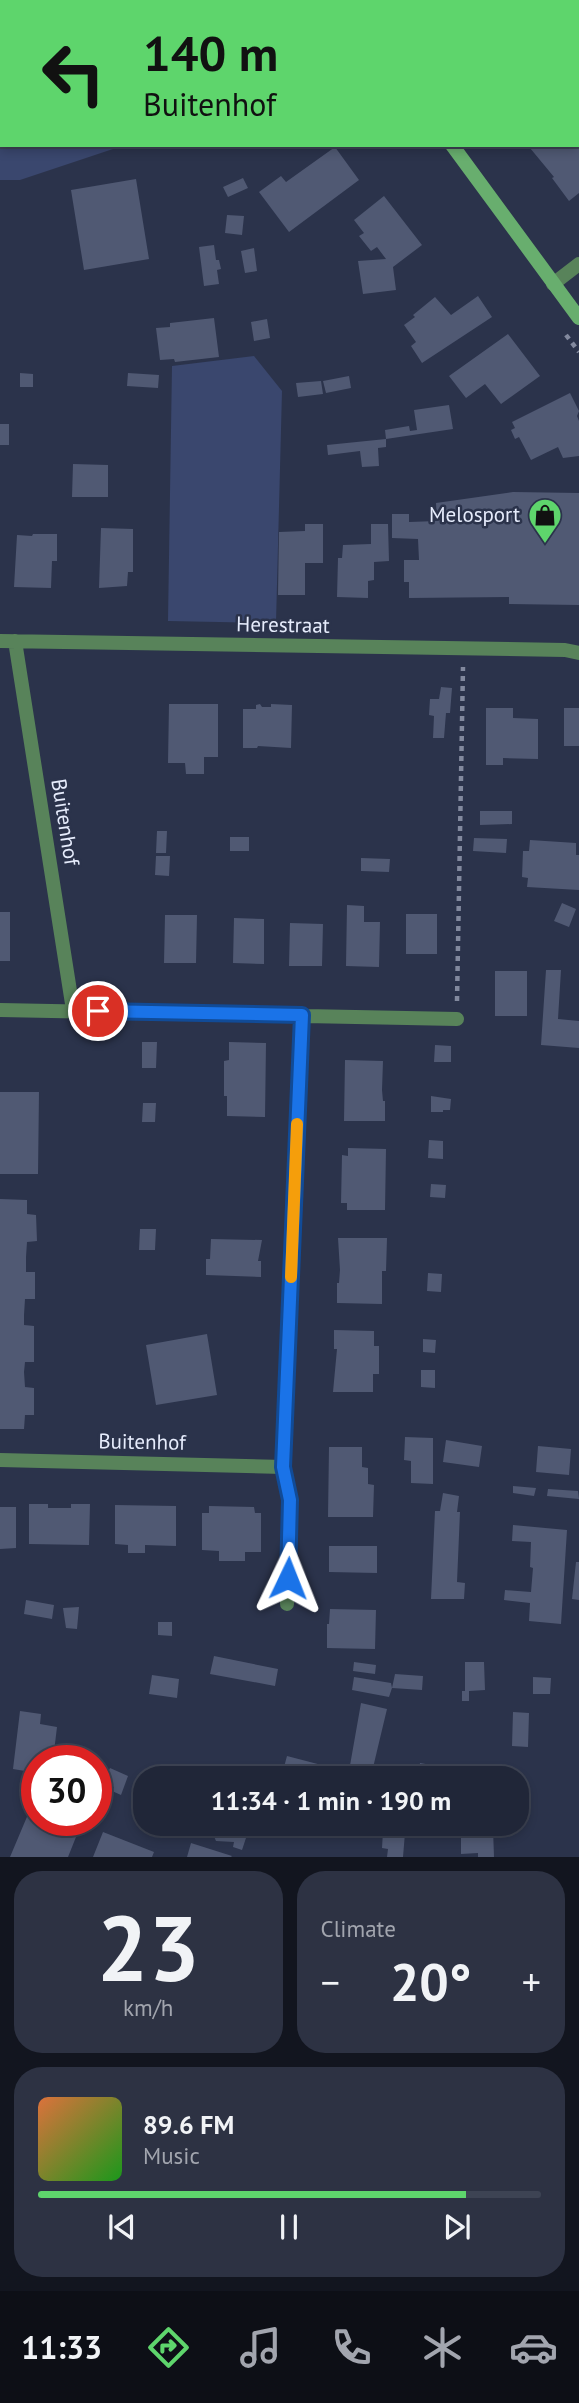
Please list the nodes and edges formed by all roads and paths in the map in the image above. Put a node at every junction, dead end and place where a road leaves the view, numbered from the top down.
1 (453, 147) edge
2 (579, 264) edge
3 (553, 284) junction
4 (579, 318) edge
5 (0, 641) edge
6 (15, 641) junction
7 (574, 650) edge
8 (463, 663) dead end
9 (0, 1010) edge
10 (73, 1010) junction
11 (302, 1015) junction
12 (457, 1019) joint
13 (0, 1460) edge
14 (283, 1467) junction
15 (287, 1604) dead end

1 - 3 street
2 - 3 street
3 - 4 street
5 - 6 street, Herestraat
6 - 7 street, Herestraat
6 - 10 street, Buitenhof
8 - 12 path
9 - 10 street
10 - 11 street
11 - 12 street
11 - 14 street
13 - 14 street, Buitenhof
14 - 15 street

